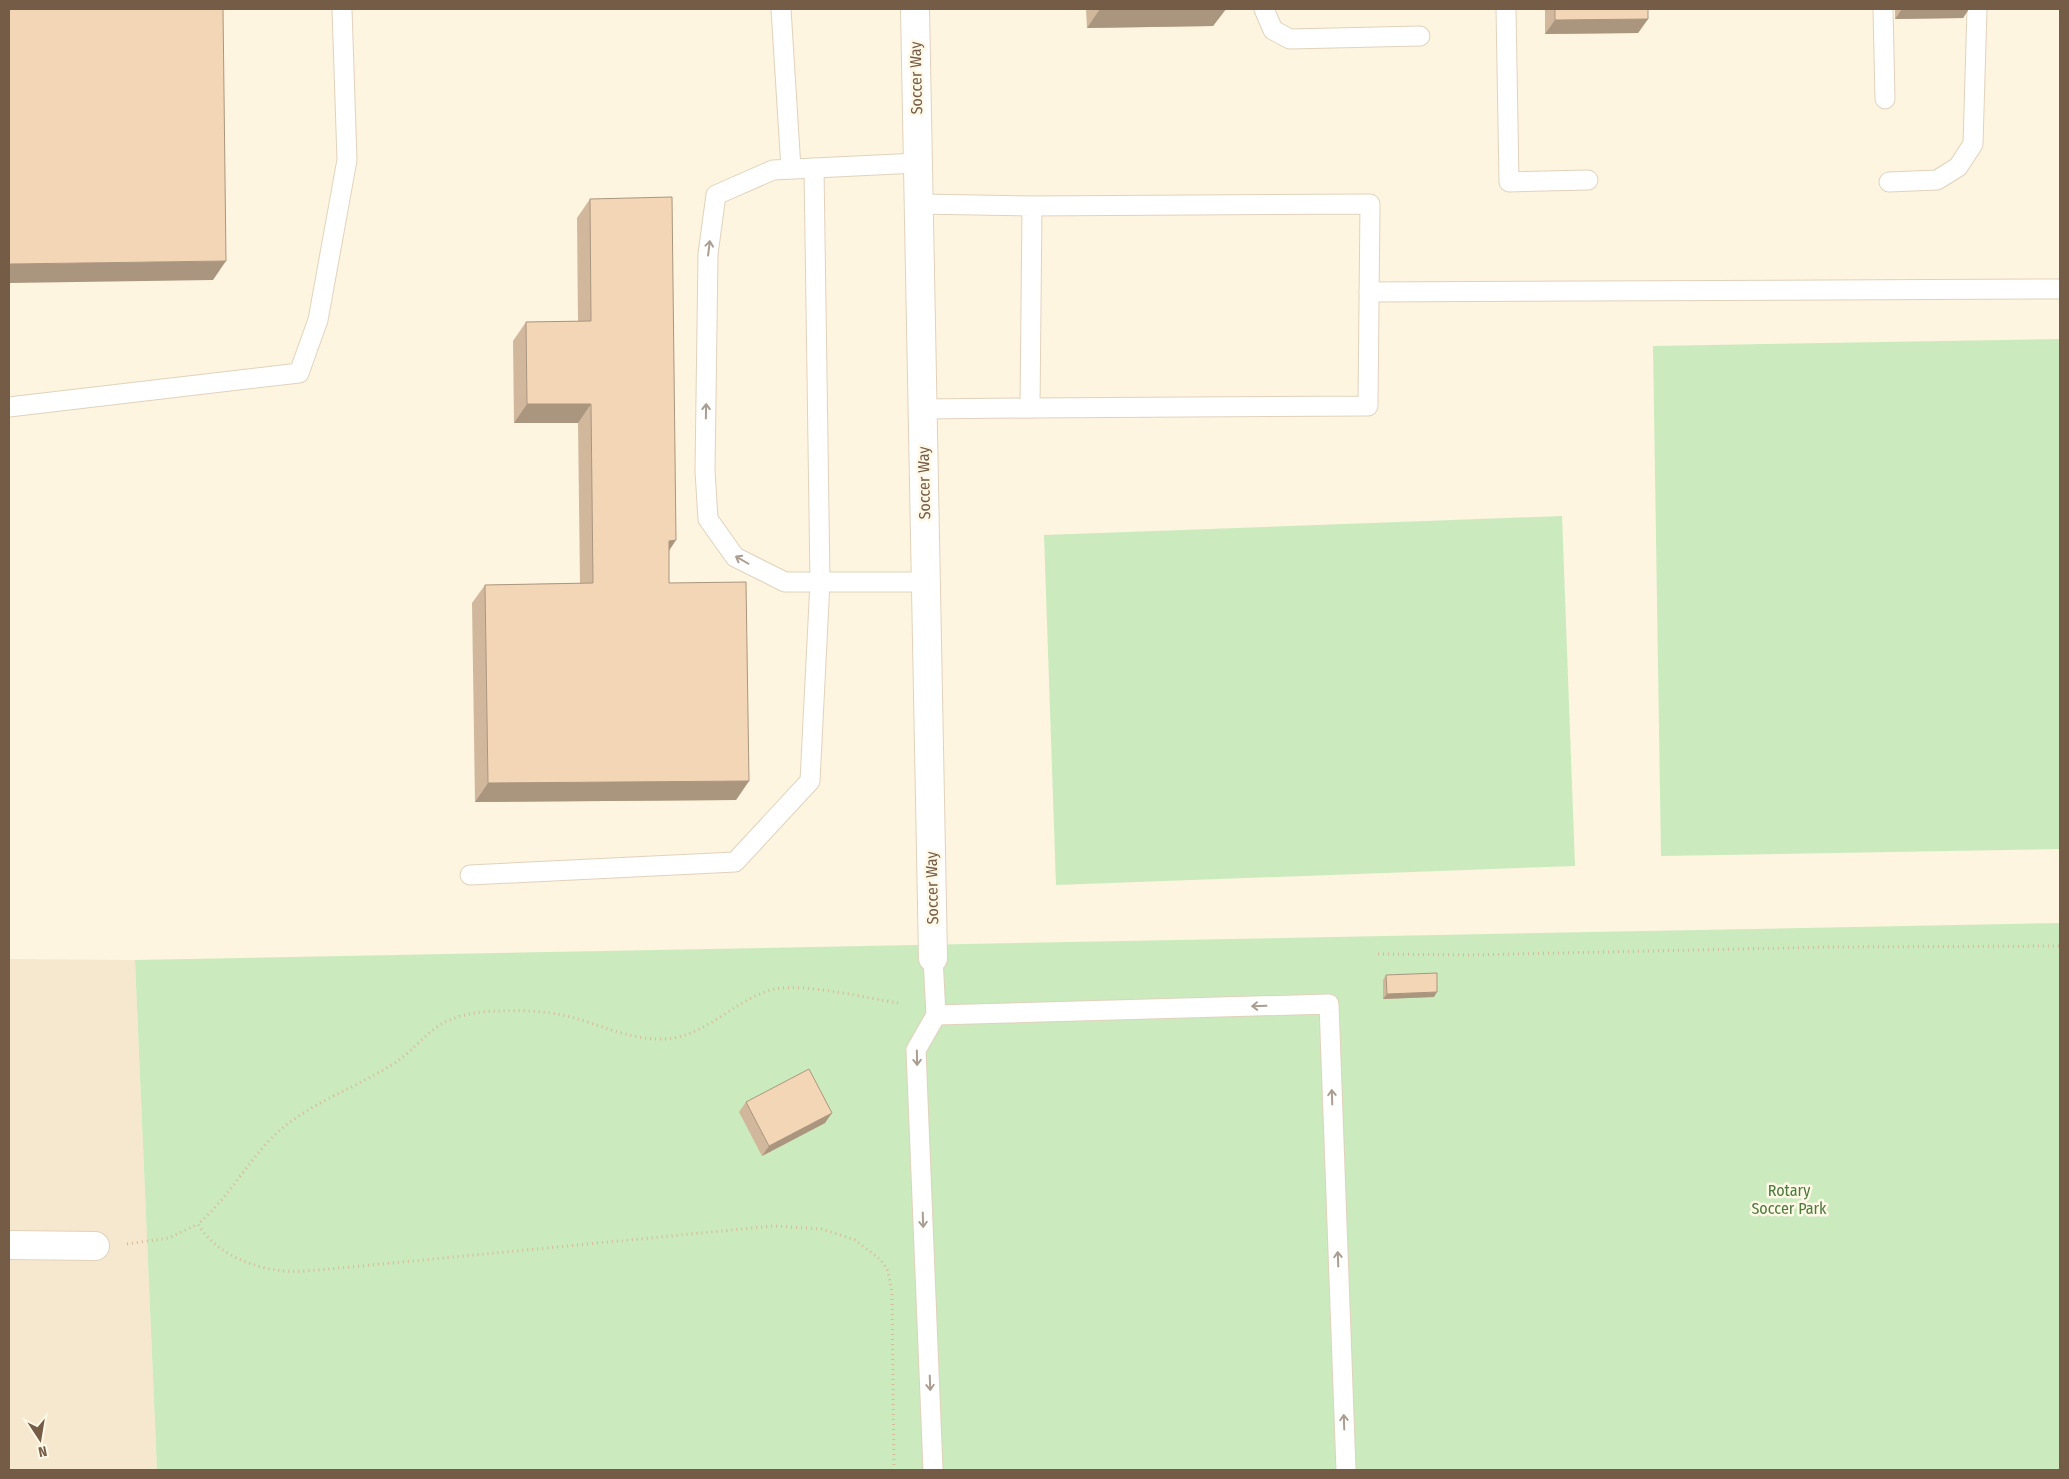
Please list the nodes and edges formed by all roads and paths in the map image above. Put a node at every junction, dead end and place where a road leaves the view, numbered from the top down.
1 (342, 9) edge
2 (781, 9) edge
3 (915, 9) edge
4 (1264, 9) edge
5 (1506, 9) edge
6 (1883, 9) edge
7 (1977, 9) edge
8 (1420, 36) dead end
9 (1886, 99) dead end
10 (918, 163) junction
11 (814, 168) junction
12 (791, 169) junction
13 (1588, 180) dead end
14 (1889, 182) dead end
15 (918, 204) junction
16 (1032, 206) junction
17 (2060, 289) edge
18 (1369, 292) junction
19 (9, 407) edge
20 (1030, 408) junction
21 (923, 409) junction
22 (820, 582) junction
23 (926, 582) junction
24 (470, 875) dead end
25 (2060, 946) edge
26 (1378, 954) dead end
27 (933, 958) joint
28 (898, 1003) dead end
29 (936, 1014) junction
30 (198, 1224) junction
31 (9, 1245) edge
32 (95, 1246) joint
33 (894, 1470) edge
34 (933, 1470) edge
35 (1346, 1470) edge

1 - 19 lane
2 - 12 lane
3 - 10 street, Soccer Way
4 - 8 lane
5 - 13 lane
6 - 9 lane
7 - 14 lane
10 - 11 lane
10 - 15 street, Soccer Way
11 - 12 lane
11 - 22 lane
22 -> 12 lane
15 - 16 lane
15 - 21 street, Soccer Way
16 - 18 lane
16 - 20 lane
17 - 18 lane
18 - 20 lane
20 - 21 lane
21 - 23 street, Soccer Way
22 - 23 lane
22 - 24 lane
23 - 27 street, Soccer Way
25 - 26 path
27 - 29 lane
28 - 30 path
29 -> 34 lane
35 -> 29 lane
30 - 32 path
30 - 33 path
31 - 32 street

